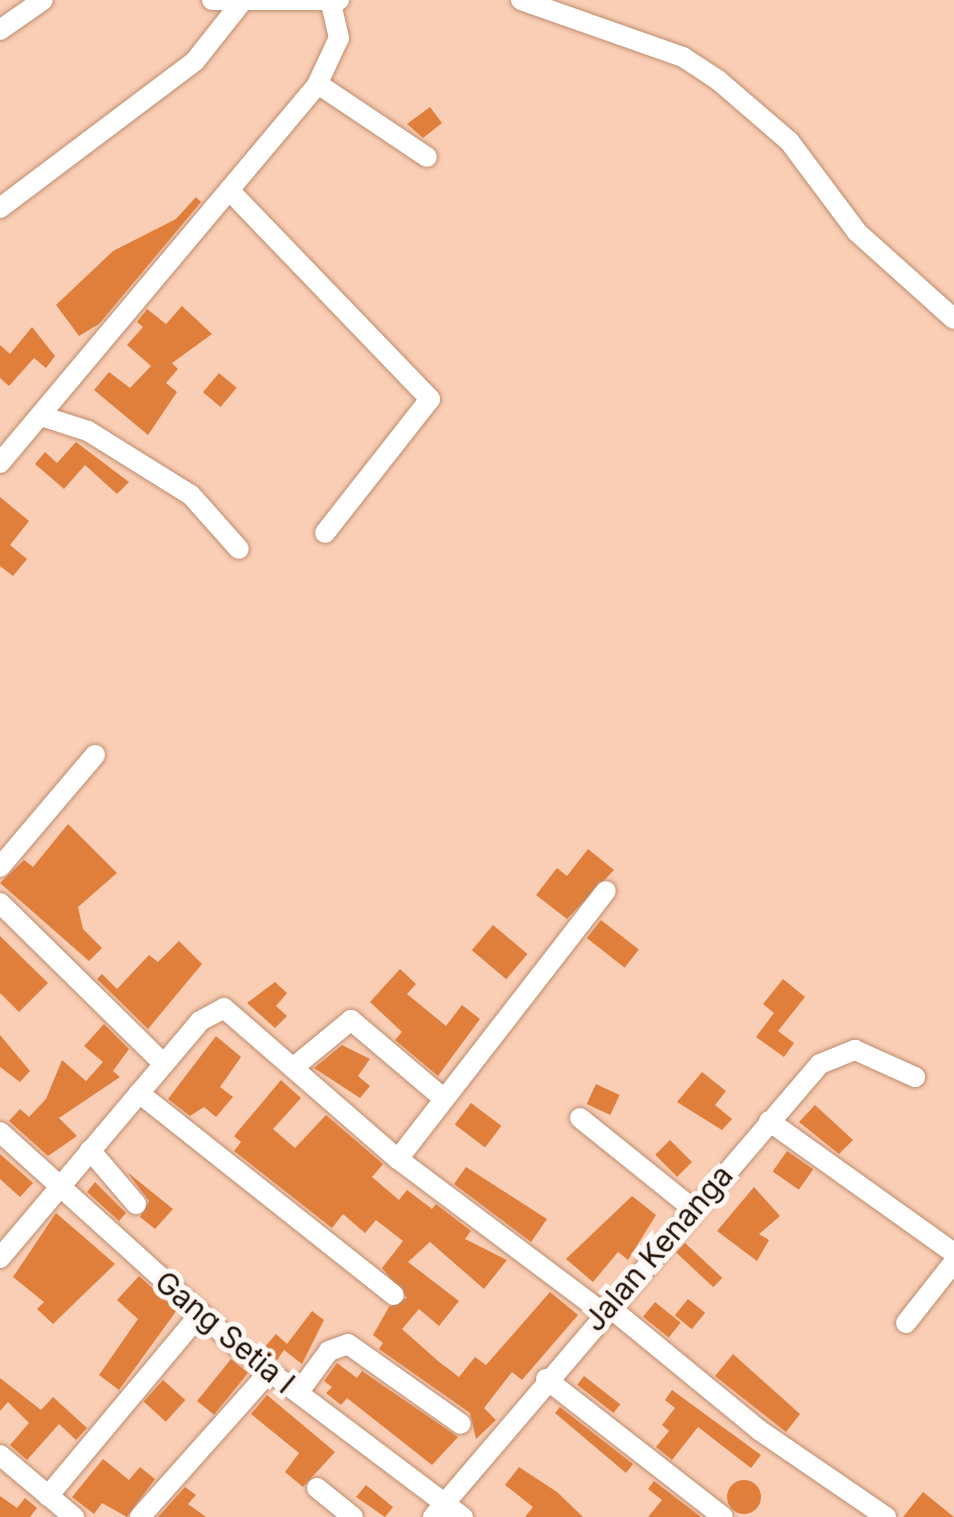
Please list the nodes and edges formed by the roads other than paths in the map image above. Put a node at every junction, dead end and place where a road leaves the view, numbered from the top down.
1 (44, 0) edge
2 (212, 0) edge
3 (339, 0) edge
4 (521, 0) edge
5 (330, 1) edge
6 (240, 4) junction
7 (18, 7) edge
8 (0, 30) edge
9 (318, 84) junction
10 (426, 158) dead end
11 (229, 190) junction
12 (0, 208) edge
13 (954, 320) edge
14 (41, 416) junction
15 (0, 464) edge
16 (324, 533) dead end
17 (238, 548) dead end
18 (95, 755) dead end
19 (0, 867) edge
20 (606, 891) dead end
21 (0, 903) edge
22 (163, 1064) junction
23 (294, 1067) junction
24 (915, 1077) dead end
25 (138, 1092) junction
26 (444, 1099) junction
27 (580, 1118) dead end
28 (769, 1121) junction
29 (0, 1132) edge
30 (90, 1150) junction
31 (398, 1159) junction
32 (59, 1187) junction
33 (136, 1204) dead end
34 (692, 1208) junction
35 (954, 1253) edge
36 (0, 1258) edge
37 (954, 1262) edge
38 (394, 1295) dead end
39 (604, 1309) junction
40 (200, 1314) junction
41 (906, 1324) dead end
42 (269, 1372) junction
43 (546, 1379) junction
44 (298, 1393) junction
45 (461, 1424) dead end
46 (0, 1455) edge
47 (317, 1488) dead end
48 (48, 1496) junction
49 (439, 1510) edge
50 (74, 1517) edge
51 (140, 1517) edge
52 (353, 1517) edge
53 (463, 1517) edge
54 (724, 1517) edge
55 (886, 1517) edge

1 - 7 street
2 - 6 street
3 - 5 street
4 - 13 street
5 - 6 street
5 - 9 street
6 - 12 street
7 - 8 street
9 - 10 street
9 - 11 street
11 - 14 street
11 - 16 street
14 - 15 street
14 - 17 street
18 - 19 street
20 - 26 street
21 - 22 street
22 - 23 street
22 - 25 street
23 - 26 street
23 - 31 street
24 - 28 street, Jalan Kenanga
25 - 30 street
25 - 38 street
26 - 31 street
27 - 34 street
28 - 34 street, Jalan Kenanga
28 - 35 street
29 - 32 street, Gang Setia I
30 - 32 street
30 - 33 street
31 - 39 street
32 - 36 street
32 - 40 street, Gang Setia I
34 - 39 street, Jalan Kenanga
37 - 41 street
39 - 43 street, Jalan Kenanga
39 - 55 street
40 - 42 street, Gang Setia I
40 - 48 street
42 - 44 street, Gang Setia I
42 - 51 street
43 - 49 street, Jalan Kenanga
43 - 54 street
44 - 45 street
44 - 49 street, Gang Setia I
46 - 48 street
47 - 52 street
48 - 50 street
49 - 53 street, Gang Setia I

